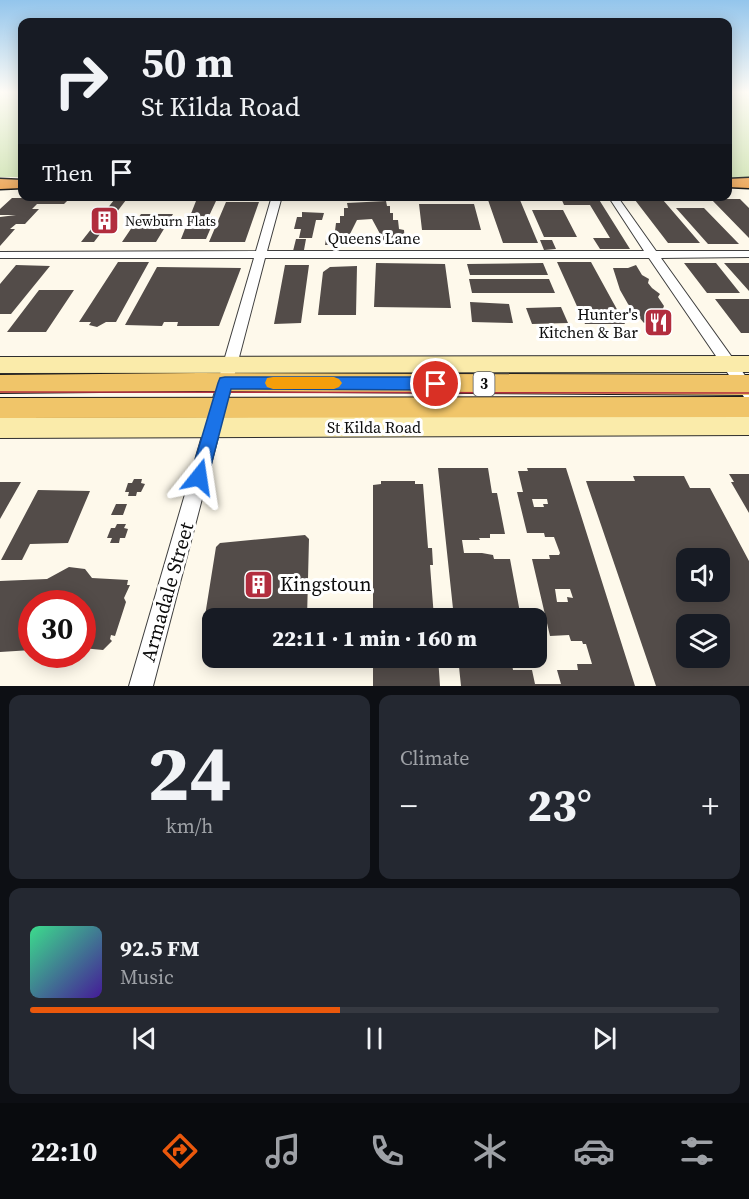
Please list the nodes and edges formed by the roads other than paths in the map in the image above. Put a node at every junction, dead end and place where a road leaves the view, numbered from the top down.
1 (732, 183) edge
2 (749, 183) edge
3 (0, 184) edge
4 (18, 184) edge
5 (276, 201) edge
6 (616, 201) edge
7 (653, 254) junction
8 (749, 254) edge
9 (0, 255) edge
10 (261, 255) junction
11 (0, 365) edge
12 (745, 383) edge
13 (0, 384) edge
14 (222, 396) junction
15 (0, 408) edge
16 (749, 426) edge
17 (0, 428) edge
18 (141, 686) edge

1 - 2 highway
3 - 4 highway
5 - 10 street, Armadale Street
6 - 7 street
7 - 8 street, Queens Lane
7 - 10 street, Queens Lane
7 - 12 street
9 - 10 street, Queens Lane
10 - 14 street, Armadale Street
11 - 14 main road, St Kilda Road
12 - 14 main road, St Kilda Road / 3
12 - 14 main road, St Kilda Road
13 - 14 main road, St Kilda Road / 3
14 - 15 main road, St Kilda Road / 3
14 - 16 main road, St Kilda Road
14 - 17 main road, St Kilda Road
14 - 18 street, Armadale Street

